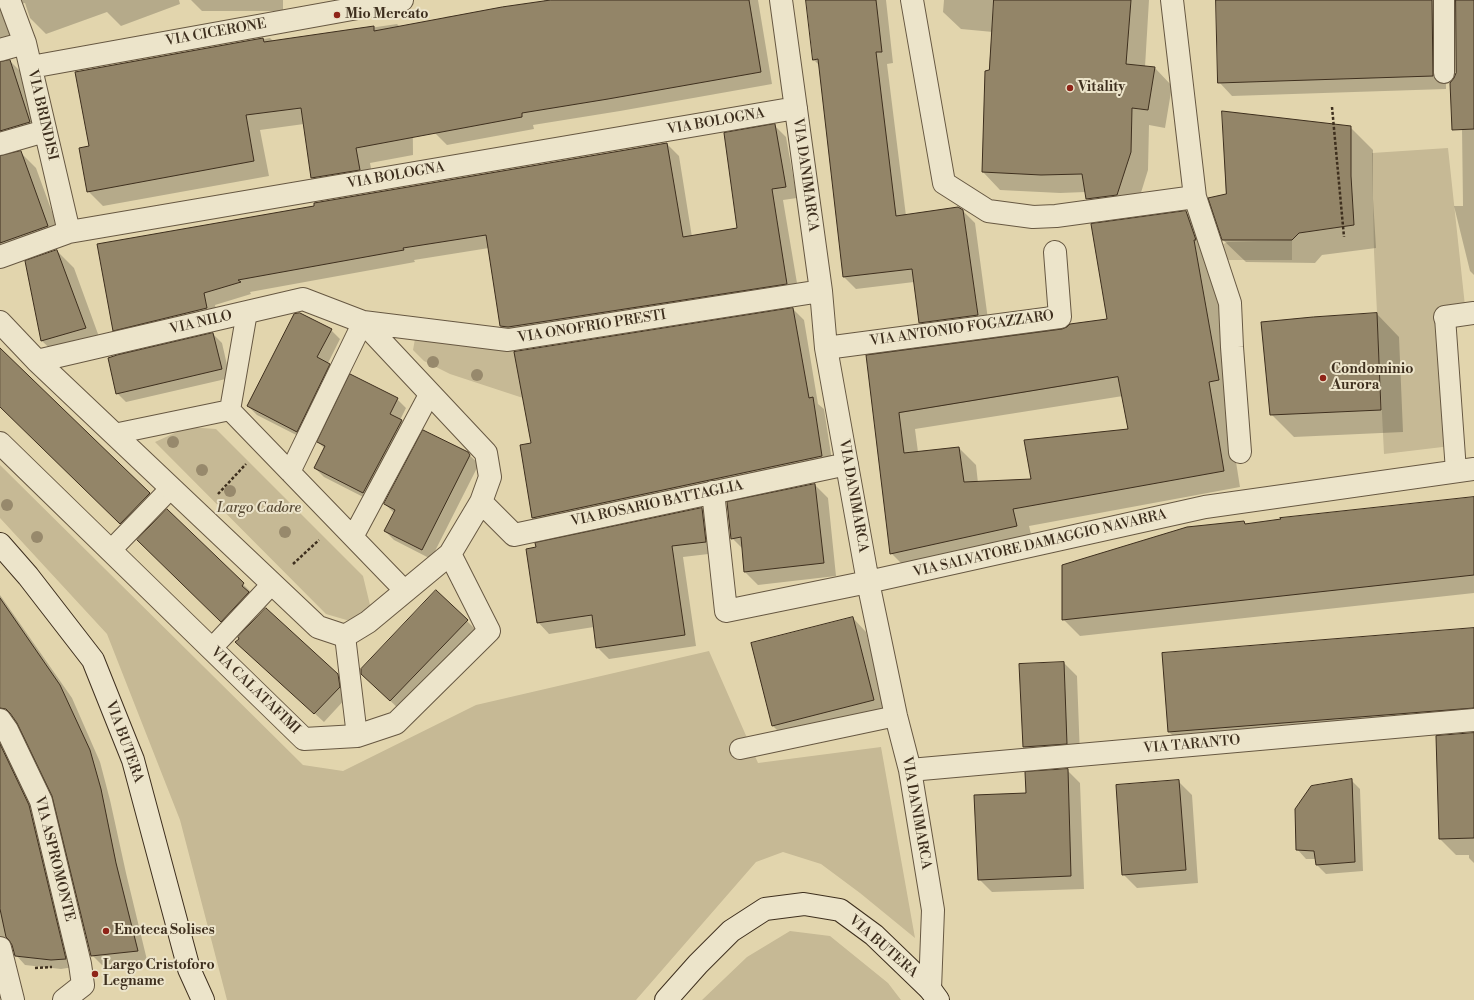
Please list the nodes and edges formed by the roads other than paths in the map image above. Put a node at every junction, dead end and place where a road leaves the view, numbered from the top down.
1 (9, 0) edge
2 (402, 0) edge
3 (781, 0) edge
4 (912, 0) edge
5 (1172, 0) edge
6 (1444, 0) edge
7 (26, 43) junction
8 (0, 50) edge
9 (31, 67) junction
10 (1444, 73) dead end
11 (796, 108) junction
12 (45, 131) junction
13 (0, 144) edge
14 (1195, 197) junction
15 (69, 232) junction
16 (1055, 252) dead end
17 (0, 257) edge
18 (821, 291) junction
19 (247, 312) junction
20 (1474, 313) edge
21 (1445, 317) joint
22 (0, 322) edge
23 (363, 322) junction
24 (826, 348) junction
25 (37, 361) junction
26 (430, 393) junction
27 (230, 410) junction
28 (114, 434) junction
29 (0, 442) edge
30 (1240, 452) dead end
31 (847, 464) junction
32 (1465, 470) edge
33 (290, 472) junction
34 (171, 488) junction
35 (713, 492) junction
36 (480, 502) junction
37 (353, 537) junction
38 (0, 544) edge
39 (111, 550) junction
40 (450, 554) junction
41 (868, 582) junction
42 (272, 584) junction
43 (405, 591) junction
44 (345, 636) junction
45 (211, 649) junction
46 (896, 716) junction
47 (0, 720) edge
48 (1474, 720) edge
49 (357, 736) junction
50 (740, 749) dead end
51 (910, 770) junction
52 (3, 960) edge
53 (189, 983) edge
54 (934, 994) edge
55 (13, 1000) edge
56 (64, 1000) edge
57 (203, 1000) edge
58 (666, 1000) edge

1 - 7 street, VIA BRINDISI
2 - 9 street, VIA CICERONE
3 - 11 street, VIA DANIMARCA
4 - 14 street
5 - 14 street
6 - 10 lane
7 - 8 street
7 - 9 street, VIA BRINDISI
9 - 12 street, VIA BRINDISI
11 - 15 street, VIA BOLOGNA
11 - 18 street, VIA DANIMARCA
12 - 13 street
12 - 15 street, VIA BRINDISI
14 - 30 street
15 - 17 street, VIA BOLOGNA
16 - 24 street, VIA ANTONIO FOGAZZARO
18 - 23 street, VIA ONOFRIO PRESTI
18 - 24 street, VIA DANIMARCA
19 - 23 street, VIA NILO
19 - 25 street, VIA NILO
19 - 27 lane
20 - 21 street
21 - 32 lane
22 - 25 street
23 - 26 street
23 - 33 lane
24 - 31 street, VIA DANIMARCA
25 - 28 street
26 - 36 street
26 - 37 lane
27 - 28 lane
27 - 33 lane
28 - 34 street
29 - 39 street, VIA CALATAFIMI
31 - 35 street, VIA ROSARIO BATTAGLIA
31 - 41 street, VIA DANIMARCA
32 - 41 street, VIA SALVATORE DAMAGGIO NAVARRA
33 - 37 lane
34 - 39 lane
34 - 42 street
35 - 36 street, VIA ROSARIO BATTAGLIA
35 - 41 street, VIA SALVATORE DAMAGGIO NAVARRA
36 - 40 street
37 - 43 lane
38 - 53 street, VIA BUTERA
39 - 45 street, VIA CALATAFIMI
40 - 43 street
40 - 49 street, VIA CALATAFIMI
41 - 46 street, VIA DANIMARCA
42 - 44 street
42 - 45 lane
43 - 44 street
44 - 49 lane
45 - 49 street, VIA CALATAFIMI
46 - 50 lane
46 - 51 street, VIA DANIMARCA
47 - 56 street, VIA ASPROMONTE
48 - 51 street, VIA TARANTO
51 - 54 street, VIA DANIMARCA
52 - 55 street
53 - 57 street, VIA BUTERA
54 - 58 street, VIA BUTERA

